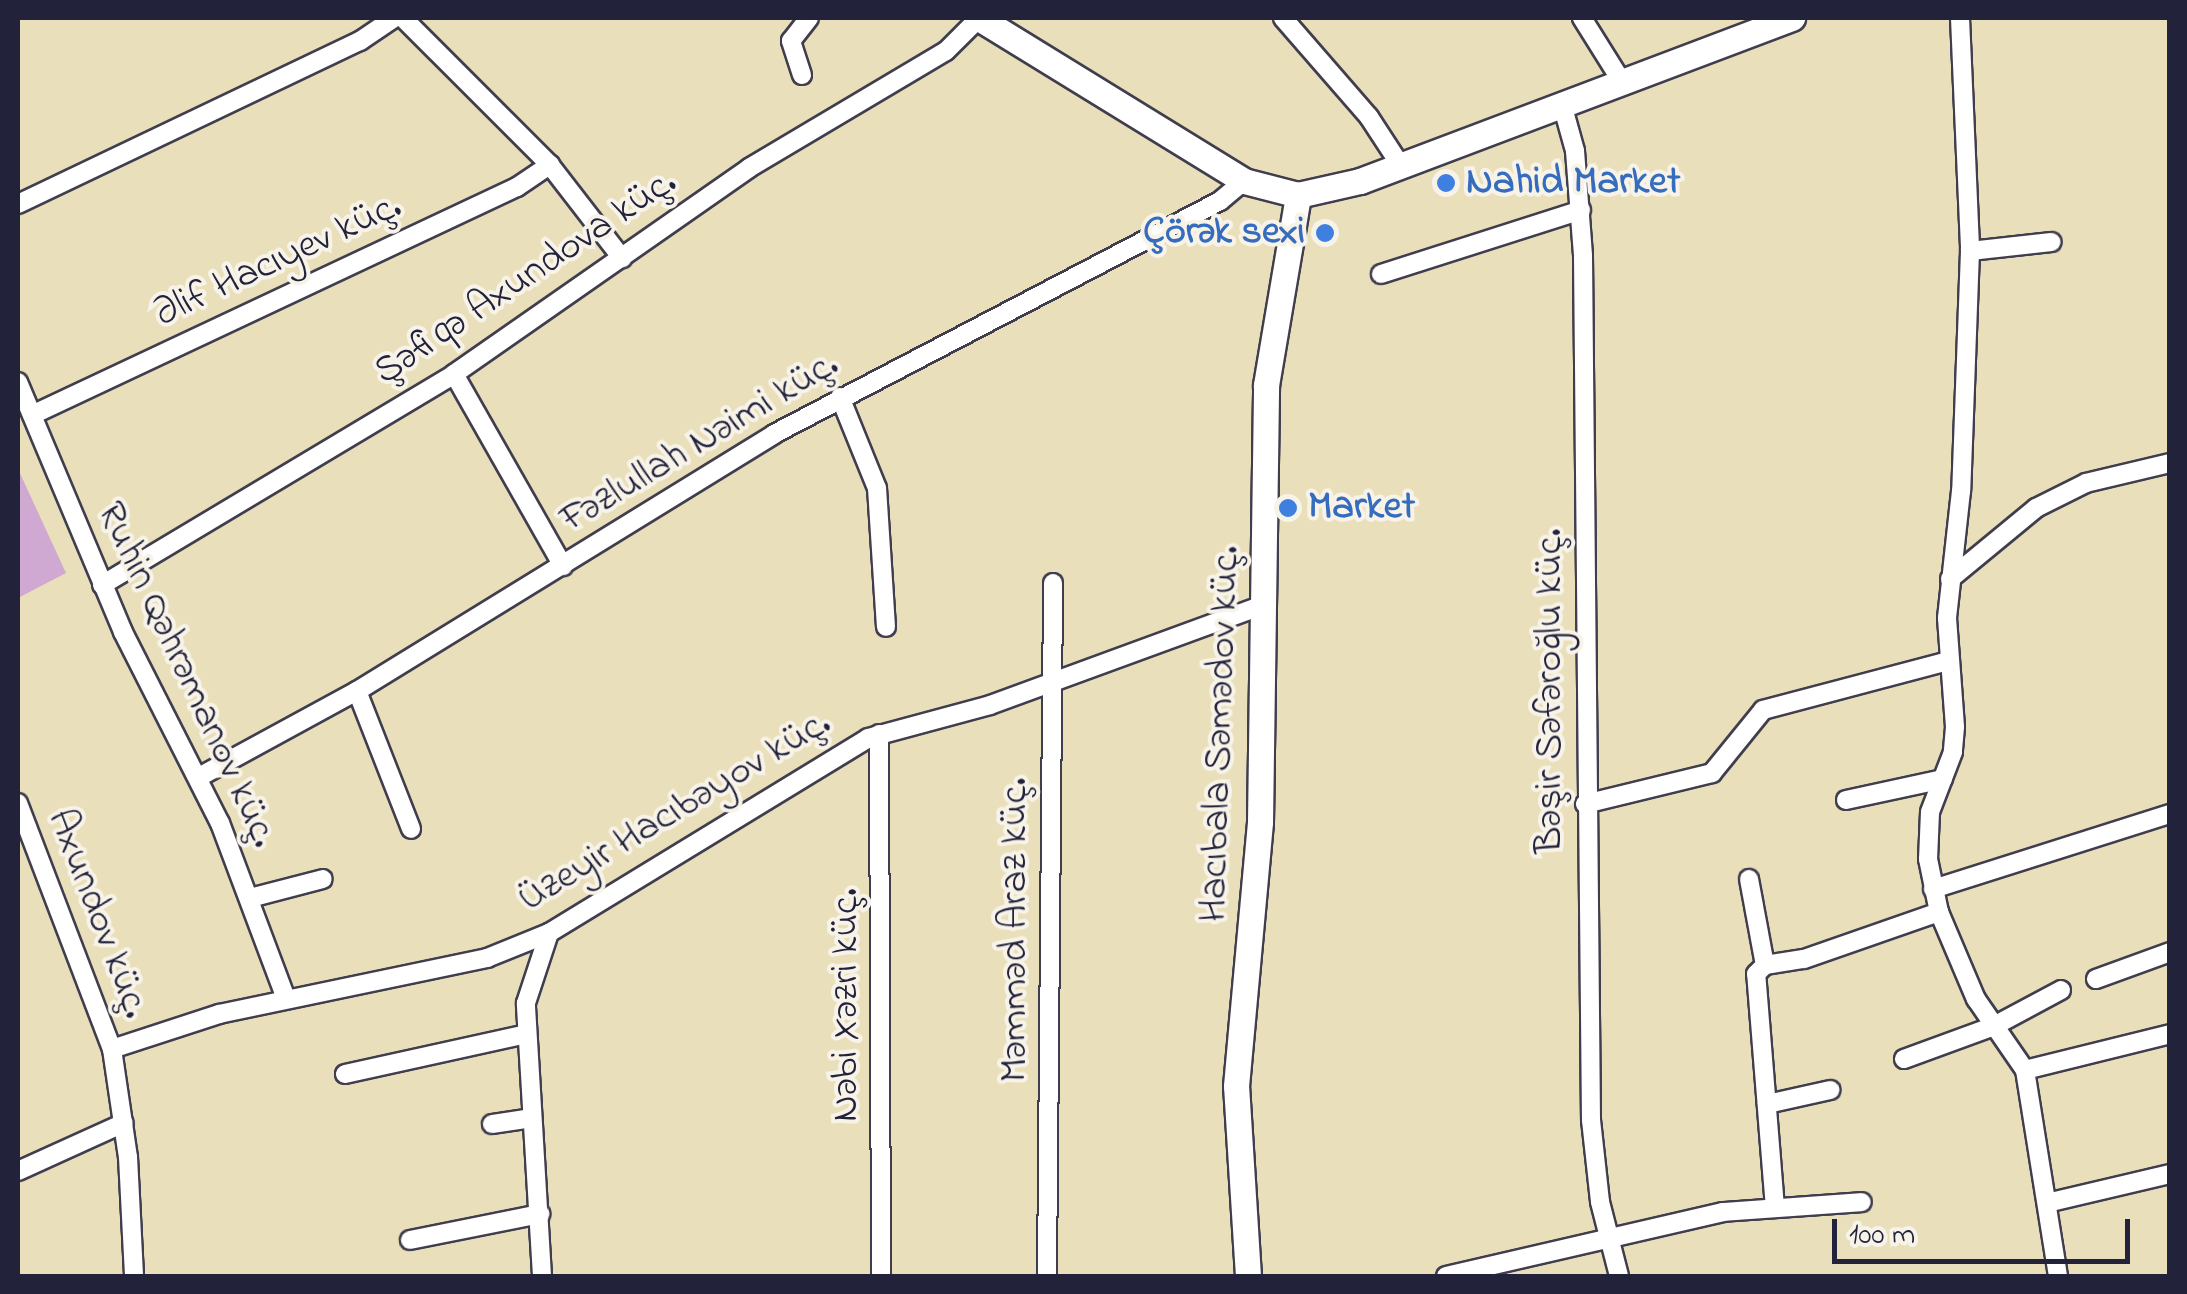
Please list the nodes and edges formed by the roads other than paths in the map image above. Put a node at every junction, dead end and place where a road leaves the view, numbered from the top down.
1 (394, 18) edge
2 (403, 18) edge
3 (810, 18) edge
4 (979, 18) edge
5 (1284, 18) edge
6 (1582, 18) edge
7 (1792, 18) edge
8 (1960, 18) edge
9 (802, 75) dead end
10 (1622, 82) junction
11 (1562, 104) junction
12 (550, 166) junction
13 (1401, 166) junction
14 (1244, 181) junction
15 (1298, 195) junction
16 (18, 204) edge
17 (1580, 210) junction
18 (2052, 242) dead end
19 (1970, 252) junction
20 (622, 258) junction
21 (1381, 274) dead end
22 (454, 374) junction
23 (18, 382) edge
24 (840, 398) junction
25 (32, 415) junction
26 (2170, 463) edge
27 (564, 566) junction
28 (1950, 579) junction
29 (1052, 583) dead end
30 (102, 586) junction
31 (1264, 605) junction
32 (886, 627) dead end
33 (1948, 661) junction
34 (1051, 683) junction
35 (357, 691) junction
36 (879, 734) junction
37 (199, 776) junction
38 (1942, 779) junction
39 (1846, 800) dead end
40 (1585, 804) junction
41 (19, 809) edge
42 (2170, 814) edge
43 (411, 829) dead end
44 (322, 879) dead end
45 (1749, 879) dead end
46 (1933, 889) junction
47 (250, 898) junction
48 (1939, 912) junction
49 (549, 933) junction
50 (2170, 952) edge
51 (1764, 965) junction
52 (2096, 979) dead end
53 (2061, 990) dead end
54 (286, 999) junction
55 (1994, 1026) junction
56 (528, 1034) junction
57 (2170, 1034) edge
58 (112, 1049) junction
59 (1904, 1058) dead end
60 (2025, 1070) junction
61 (345, 1074) dead end
62 (1830, 1090) dead end
63 (1767, 1104) junction
64 (532, 1118) junction
65 (124, 1123) junction
66 (492, 1124) dead end
67 (18, 1171) edge
68 (2170, 1174) edge
69 (1862, 1202) dead end
70 (2047, 1203) junction
71 (1775, 1208) junction
72 (540, 1214) junction
73 (1608, 1238) junction
74 (410, 1240) dead end
75 (1512, 1269) edge
76 (134, 1276) edge
77 (542, 1276) edge
78 (881, 1276) edge
79 (1048, 1276) edge
80 (1248, 1276) edge
81 (1446, 1276) edge
82 (1618, 1276) edge
83 (2058, 1276) edge

1 - 16 street
2 - 12 street
3 - 9 street
4 - 14 street
4 - 20 street, Şəfiqə Axundova küç.
5 - 13 street
6 - 10 street
7 - 10 street
8 - 19 street
10 - 11 street
11 - 13 street
11 - 17 street, Bəşir Səfəroğlu küç.
12 - 20 street
12 - 25 street, Əlif Hacıyev küç.
13 - 15 street
14 - 15 street
14 - 24 street, Fəzlullah Nəimi küç.
15 - 31 street, Hacıbala Səmədov küç.
17 - 21 street
17 - 40 street, Bəşir Səfəroğlu küç.
18 - 19 street
19 - 28 street
20 - 22 street, Şəfiqə Axundova küç.
22 - 27 street
22 - 30 street, Şəfiqə Axundova küç.
23 - 25 street, Ruhin Qəhrəmanov küç.
24 - 27 street, Fəzlullah Nəimi küç.
24 - 32 street
25 - 30 street, Ruhin Qəhrəmanov küç.
26 - 28 street
27 - 35 street, Fəzlullah Nəimi küç.
28 - 33 street
29 - 34 street, Məmməd Araz küç.
30 - 37 street, Ruhin Qəhrəmanov küç.
31 - 34 street, Üzeyir Hacıbəyov küç.
31 - 80 street, Hacıbala Səmədov küç.
33 - 38 street
33 - 40 street
34 - 36 street, Üzeyir Hacıbəyov küç.
34 - 79 street, Məmməd Araz küç.
35 - 37 street, Fəzlullah Nəimi küç.
35 - 43 street
36 - 49 street, Üzeyir Hacıbəyov küç.
36 - 78 street, Nəbi Xəzri küç.
37 - 47 street, Ruhin Qəhrəmanov küç.
38 - 39 street
38 - 46 street
40 - 73 street, Bəşir Səfəroğlu küç.
41 - 58 street, Axundov küç.
42 - 46 street
44 - 47 street
45 - 51 street
46 - 48 street
47 - 54 street, Ruhin Qəhrəmanov küç.
48 - 51 street
48 - 55 street
49 - 54 street, Üzeyir Hacıbəyov küç.
49 - 56 street
50 - 52 street
51 - 63 street
53 - 55 street
54 - 58 street, Üzeyir Hacıbəyov küç.
55 - 59 street
55 - 60 street
56 - 61 street
56 - 64 street
57 - 60 street
58 - 65 street, Axundov küç.
60 - 70 street
62 - 63 street
63 - 71 street
64 - 66 street
64 - 72 street
65 - 67 street
65 - 76 street
68 - 70 street
69 - 71 street
70 - 83 street
71 - 73 street
72 - 74 street
72 - 77 street
73 - 75 street
73 - 82 street, Bəşir Səfəroğlu küç.
75 - 81 street

